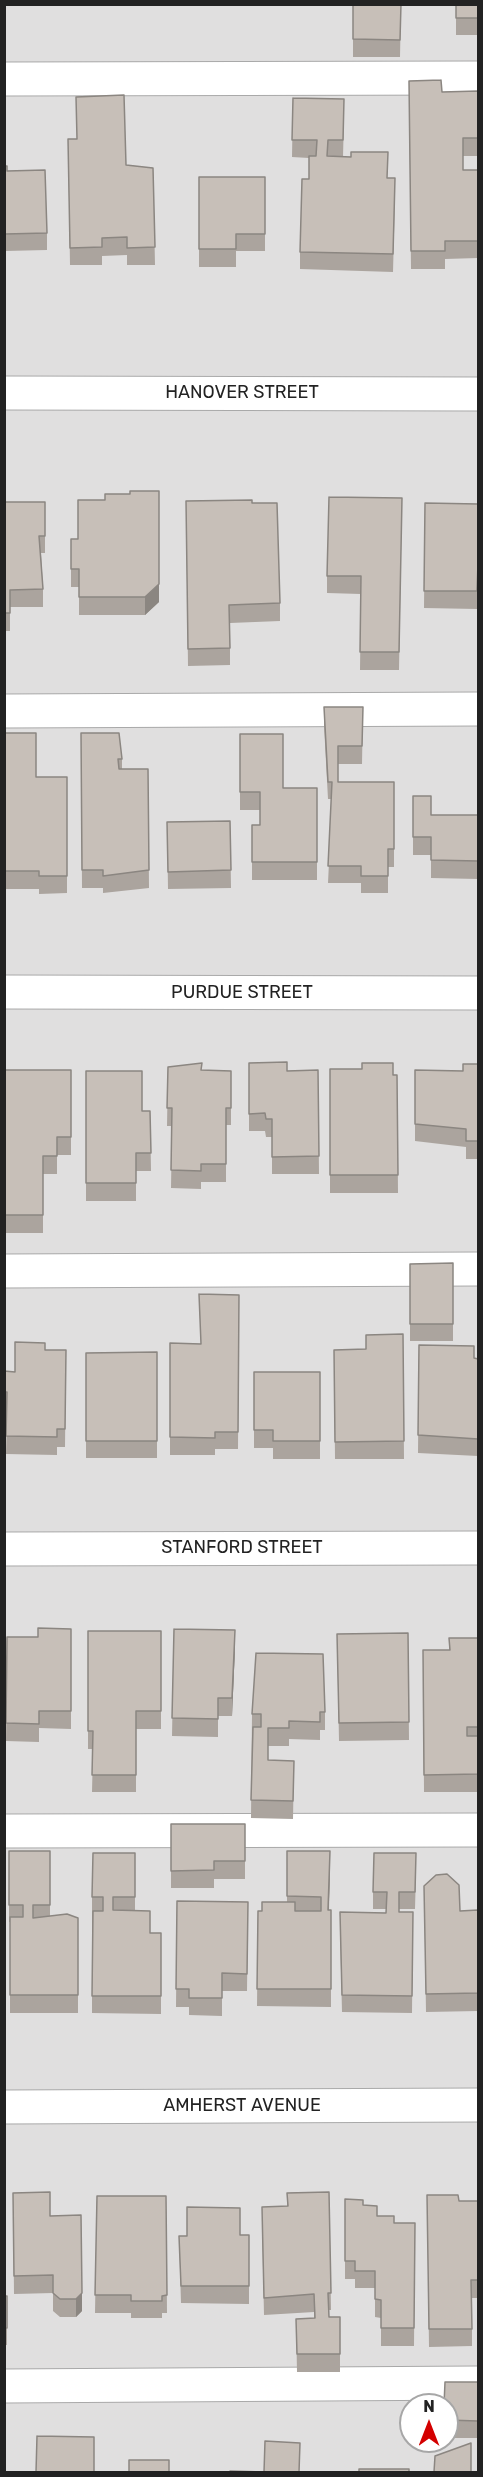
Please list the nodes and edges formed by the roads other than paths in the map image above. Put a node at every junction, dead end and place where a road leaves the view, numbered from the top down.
1 (478, 78) edge
2 (4, 79) edge
3 (4, 393) edge
4 (478, 394) edge
5 (478, 709) edge
6 (4, 711) edge
7 (4, 992) edge
8 (478, 993) edge
9 (478, 1269) edge
10 (4, 1271) edge
11 (478, 1548) edge
12 (4, 1549) edge
13 (478, 1830) edge
14 (4, 1831) edge
15 (478, 2105) edge
16 (4, 2107) edge
17 (478, 2383) edge
18 (4, 2386) edge

1 - 2 street
3 - 4 street, HANOVER STREET
5 - 6 street
7 - 8 street, PURDUE STREET
9 - 10 street
11 - 12 street, STANFORD STREET
13 - 14 street
15 - 16 street, AMHERST AVENUE
17 - 18 street

